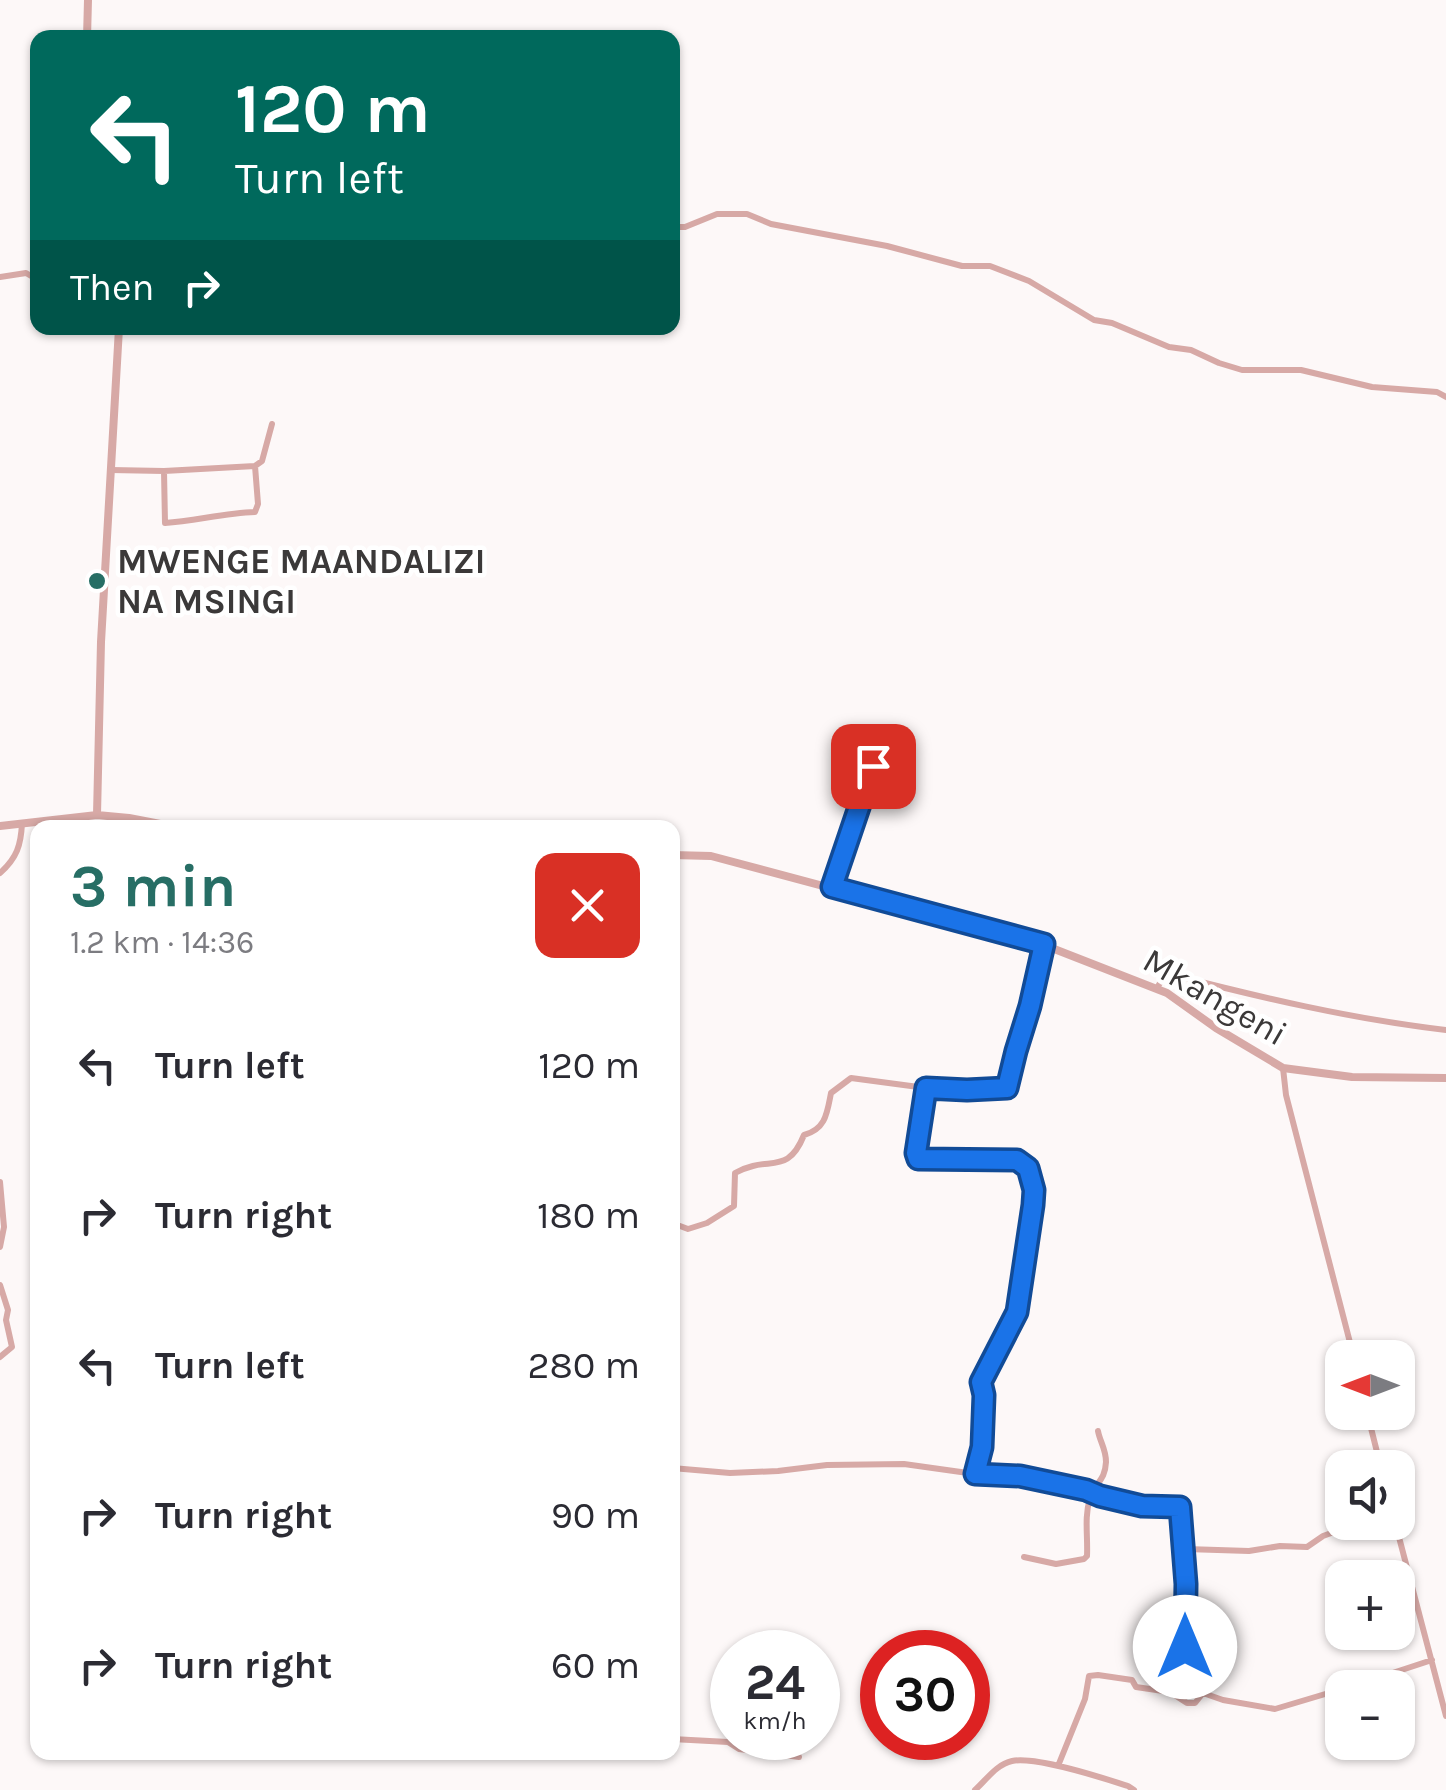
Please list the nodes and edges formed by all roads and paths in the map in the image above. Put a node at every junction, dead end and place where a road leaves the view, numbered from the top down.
1 (88, 0) edge
2 (87, 30) edge
3 (680, 227) edge
4 (30, 275) edge
5 (0, 277) edge
6 (120, 335) edge
7 (1446, 398) edge
8 (272, 424) dead end
9 (255, 466) junction
10 (111, 470) junction
11 (164, 471) junction
12 (873, 766) dead end
13 (96, 815) junction
14 (50, 820) edge
15 (139, 820) edge
16 (30, 822) edge
17 (22, 823) junction
18 (0, 826) edge
19 (680, 855) edge
20 (0, 873) edge
21 (832, 887) junction
22 (1044, 944) junction
23 (1157, 988) junction
24 (1446, 1030) edge
25 (1283, 1068) junction
26 (1446, 1078) edge
27 (926, 1088) junction
28 (0, 1182) edge
29 (680, 1226) edge
30 (0, 1247) edge
31 (0, 1285) edge
32 (1349, 1340) edge
33 (0, 1357) edge
34 (1098, 1431) dead end
35 (680, 1469) edge
36 (975, 1474) junction
37 (1091, 1492) junction
38 (1325, 1535) edge
39 (1400, 1540) edge
40 (1183, 1544) junction
41 (1024, 1557) dead end
42 (1188, 1660) dead end
43 (1432, 1660) junction
44 (1401, 1670) edge
45 (1325, 1694) edge
46 (1446, 1716) edge
47 (680, 1739) edge
48 (710, 1741) edge
49 (1058, 1766) junction
50 (975, 1790) edge
51 (1134, 1790) edge

1 - 2 street
3 - 7 street
4 - 5 street
6 - 10 street
8 - 9 street
9 - 11 street
9 - 11 street
10 - 11 street
10 - 13 street
12 - 21 street
13 - 14 street
13 - 15 street
16 - 17 street
17 - 18 street
17 - 20 street
19 - 21 street, Mkangeni
21 - 22 street, Mkangeni
22 - 23 street, Mkangeni
22 - 27 street
23 - 24 street
23 - 25 street, Mkangeni
25 - 26 street, Mkangeni
25 - 32 street
27 - 29 street
27 - 36 street
28 - 30 street
31 - 33 street
34 - 37 street
35 - 36 street
36 - 37 street
37 - 40 street
37 - 41 street
38 - 40 street
39 - 43 street
40 - 42 street
43 - 44 street
43 - 46 street
45 - 49 street
47 - 48 street
49 - 50 street
49 - 51 street

